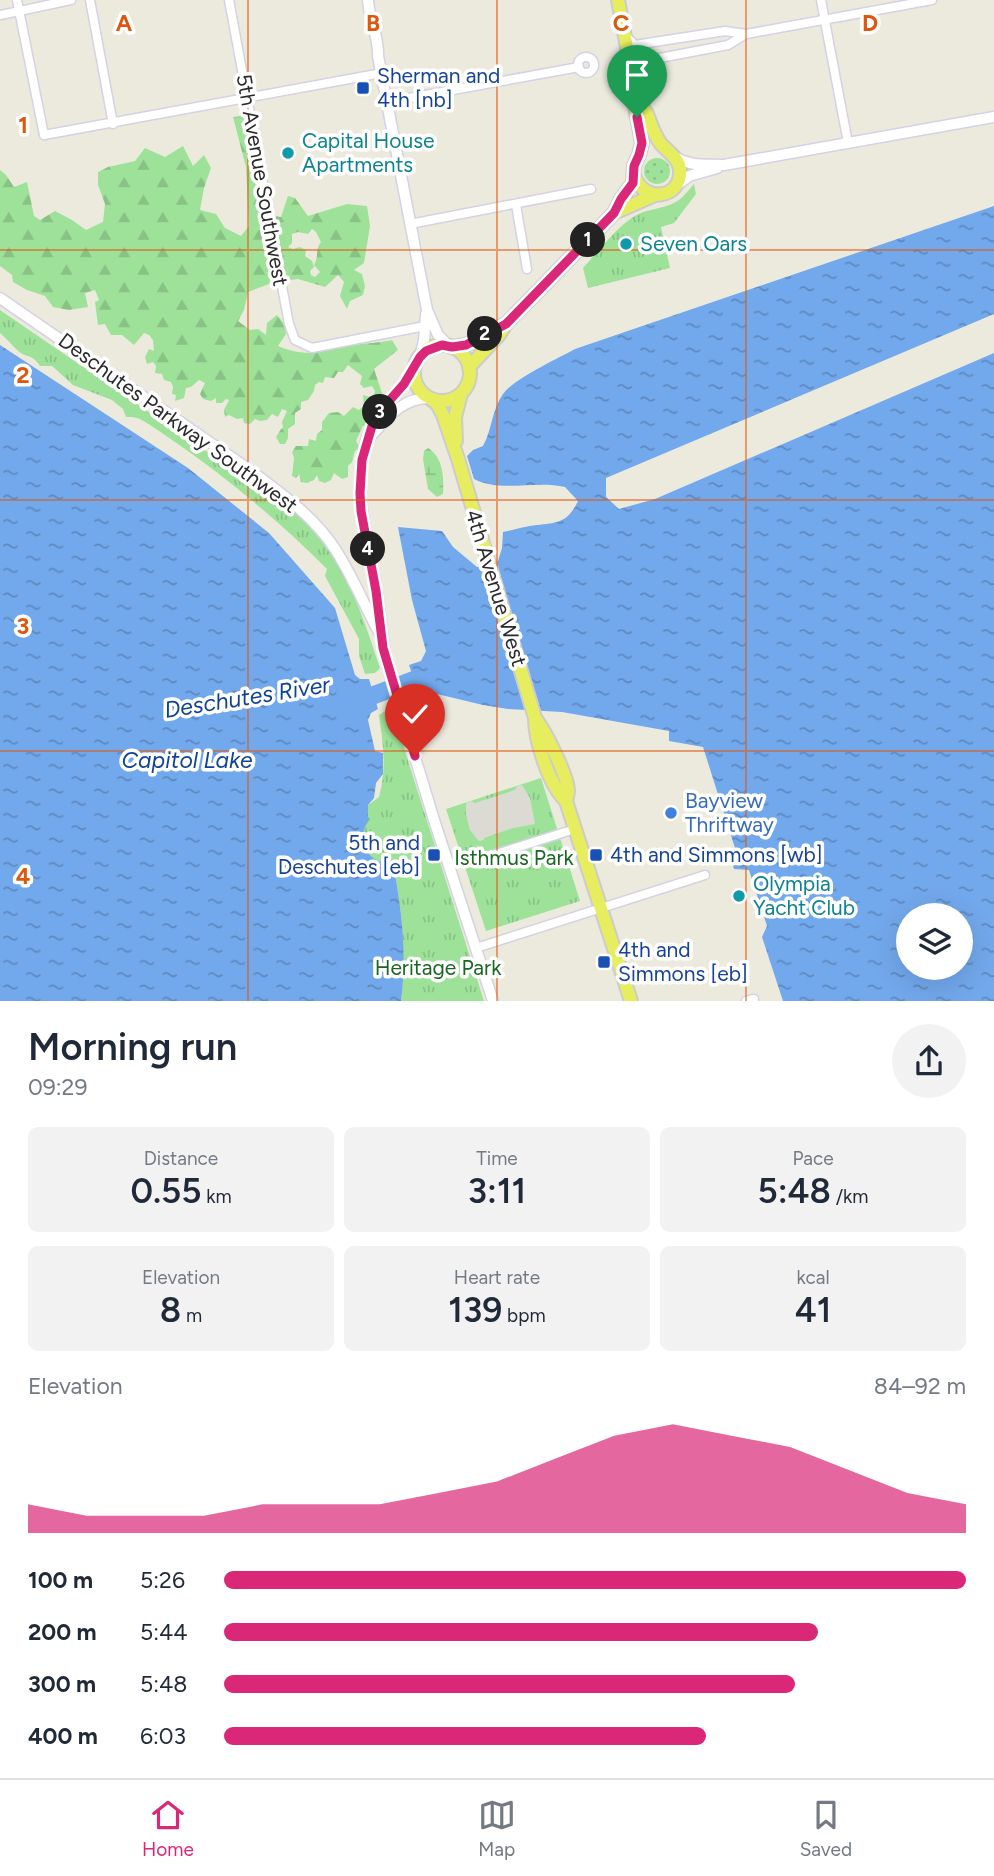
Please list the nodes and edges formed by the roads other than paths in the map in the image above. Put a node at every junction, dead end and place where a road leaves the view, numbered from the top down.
1 (17, 0) edge
2 (71, 0) edge
3 (90, 0) edge
4 (229, 0) edge
5 (368, 0) edge
6 (618, 0) edge
7 (821, 0) edge
8 (932, 0) edge
9 (19, 11) junction
10 (0, 15) edge
11 (825, 21) junction
12 (623, 28) junction
13 (746, 34) junction
14 (579, 67) dead end
15 (632, 71) junction
16 (382, 73) junction
17 (636, 95) junction
18 (248, 98) junction
19 (387, 102) junction
20 (994, 117) edge
21 (113, 124) junction
22 (848, 143) junction
23 (672, 154) junction
24 (637, 160) junction
25 (724, 165) junction
26 (634, 174) junction
27 (676, 185) junction
28 (591, 189) dead end
29 (655, 195) junction
30 (516, 205) junction
31 (614, 213) junction
32 (410, 224) junction
33 (527, 270) dead end
34 (0, 298) edge
35 (426, 310) junction
36 (506, 324) junction
37 (425, 326) junction
38 (451, 347) junction
39 (418, 360) junction
40 (469, 367) junction
41 (461, 394) junction
42 (433, 402) junction
43 (366, 442) junction
44 (457, 459) junction
45 (382, 636) junction
46 (575, 829) junction
47 (471, 862) dead end
48 (705, 874) dead end
49 (600, 908) junction
50 (476, 948) junction
51 (493, 1001) edge
52 (631, 1001) edge

1 - 9 street
2 - 9 street
3 - 21 street
4 - 18 street, 5th Avenue Southwest
5 - 16 street
6 - 12 main road
7 - 11 street
8 - 11 street
9 - 10 street
9 - 21 street
11 - 13 street
11 - 22 street
12 - 13 street
12 - 15 main road
13 - 15 street
14 - 19 street
15 - 17 main road
16 - 18 street
16 - 19 street
17 - 23 main road
17 - 24 main road
18 - 21 street
18 - 37 street, 5th Avenue Southwest
19 - 32 street
20 - 22 street
22 - 25 street
23 - 24 main road
23 - 25 street
23 - 27 main road
24 - 26 main road
25 - 27 street
26 - 29 main road
26 - 31 main road
27 - 29 main road
28 - 30 street
29 - 31 main road
30 - 32 street
30 - 33 street
31 - 36 main road
32 - 35 street
34 - 45 street, Deschutes Parkway Southwest
35 - 37 street
35 - 38 street
36 - 38 main road
36 - 40 main road
37 - 39 street
38 - 39 main road
38 - 40 main road
39 - 42 main road
39 - 43 street
40 - 41 main road
41 - 42 main road
41 - 44 main road
42 - 43 street
42 - 44 main road
43 - 45 street
44 - 46 main road, 4th Avenue West
45 - 50 street
46 - 47 street
46 - 49 main road, 4th Avenue West
48 - 49 street
49 - 50 street
49 - 52 main road, 4th Avenue West
50 - 51 street

